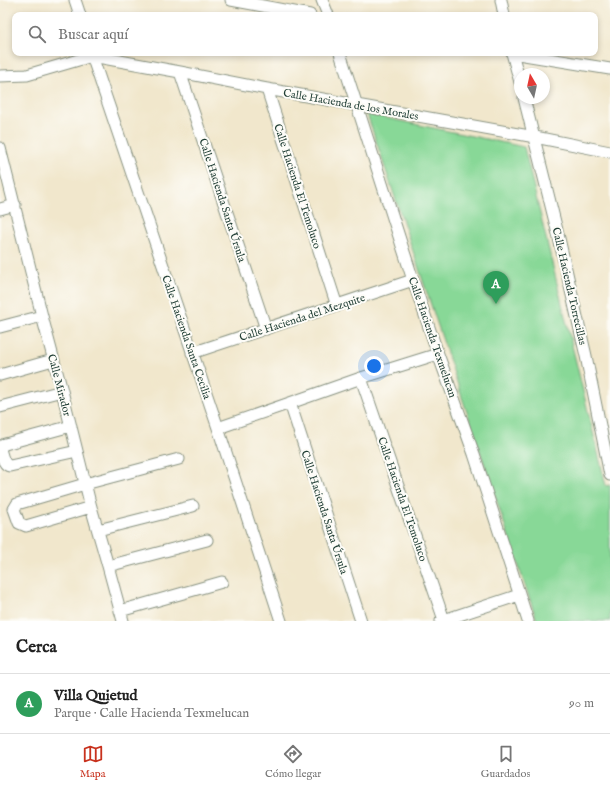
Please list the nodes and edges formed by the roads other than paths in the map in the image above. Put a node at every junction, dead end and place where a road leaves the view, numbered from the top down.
1 (75, 0) edge
2 (231, 0) edge
3 (322, 0) edge
4 (501, 0) edge
5 (79, 12) edge
6 (294, 12) edge
7 (327, 12) edge
8 (503, 12) edge
9 (89, 56) edge
10 (92, 56) edge
11 (97, 56) edge
12 (341, 56) edge
13 (513, 56) edge
14 (530, 56) edge
15 (516, 68) edge
16 (610, 69) edge
17 (180, 72) junction
18 (0, 76) edge
19 (267, 89) junction
20 (526, 104) edge
21 (356, 105) junction
22 (534, 137) junction
23 (0, 148) edge
24 (610, 152) edge
25 (4, 182) edge
26 (15, 206) junction
27 (0, 209) edge
28 (413, 280) junction
29 (337, 306) junction
30 (42, 316) junction
31 (0, 327) edge
32 (266, 328) junction
33 (192, 353) junction
34 (438, 354) junction
35 (53, 360) junction
36 (0, 375) edge
37 (361, 378) junction
38 (62, 391) junction
39 (290, 403) junction
40 (0, 407) edge
41 (71, 426) junction
42 (218, 428) junction
43 (77, 452) junction
44 (180, 459) dead end
45 (610, 475) edge
46 (85, 484) junction
47 (194, 506) dead end
48 (91, 507) junction
49 (98, 530) junction
50 (207, 540) dead end
51 (108, 566) junction
52 (222, 582) dead end
53 (519, 595) junction
54 (121, 616) edge
55 (443, 620) edge
56 (281, 621) edge
57 (361, 621) edge
58 (528, 621) edge

1 - 5 street
2 - 6 street
3 - 7 street
4 - 8 street
9 - 18 street
10 - 33 street, Calle Hacienda Santa Cecilia
11 - 17 street, Calle Hacienda de los Morales
12 - 21 street, Calle Hacienda Texmelucan
13 - 15 street
14 - 16 street
17 - 19 street, Calle Hacienda de los Morales
17 - 32 street, Calle Hacienda Santa Úrsula
19 - 21 street, Calle Hacienda de los Morales
19 - 29 street, Calle Hacienda El Temoluco
20 - 22 street, Calle Hacienda Torrecillas
21 - 22 street, Calle Hacienda de los Morales
21 - 28 street, Calle Hacienda Texmelucan
22 - 24 street, Calle Hacienda de los Morales
22 - 45 street, Calle Hacienda Torrecillas
23 - 25 street, Calle Mirador
25 - 26 street, Calle Mirador
26 - 27 street
26 - 30 street, Calle Mirador
28 - 29 street, Calle Hacienda del Mezquite
28 - 34 street, Calle Hacienda Texmelucan
29 - 32 street, Calle Hacienda del Mezquite
30 - 31 street
30 - 35 street, Calle Mirador
32 - 33 street, Calle Hacienda del Mezquite
33 - 42 street, Calle Hacienda Santa Cecilia
34 - 37 street
34 - 53 street, Calle Hacienda Texmelucan
35 - 36 street
35 - 38 street, Calle Mirador
37 - 39 street
37 - 55 street, Calle Hacienda El Temoluco
38 - 40 street
38 - 41 street, Calle Mirador
39 - 42 street
39 - 57 street, Calle Hacienda Santa Úrsula
41 - 43 street, Calle Mirador
41 - 43 street
42 - 56 street, Calle Hacienda Santa Cecilia
43 - 46 street, Calle Mirador
44 - 46 street
46 - 48 street, Calle Mirador
46 - 48 street
47 - 49 street
48 - 49 street, Calle Mirador
49 - 51 street, Calle Mirador
50 - 51 street
51 - 54 street, Calle Mirador
52 - 54 street
53 - 55 street
53 - 58 street, Calle Hacienda Texmelucan

